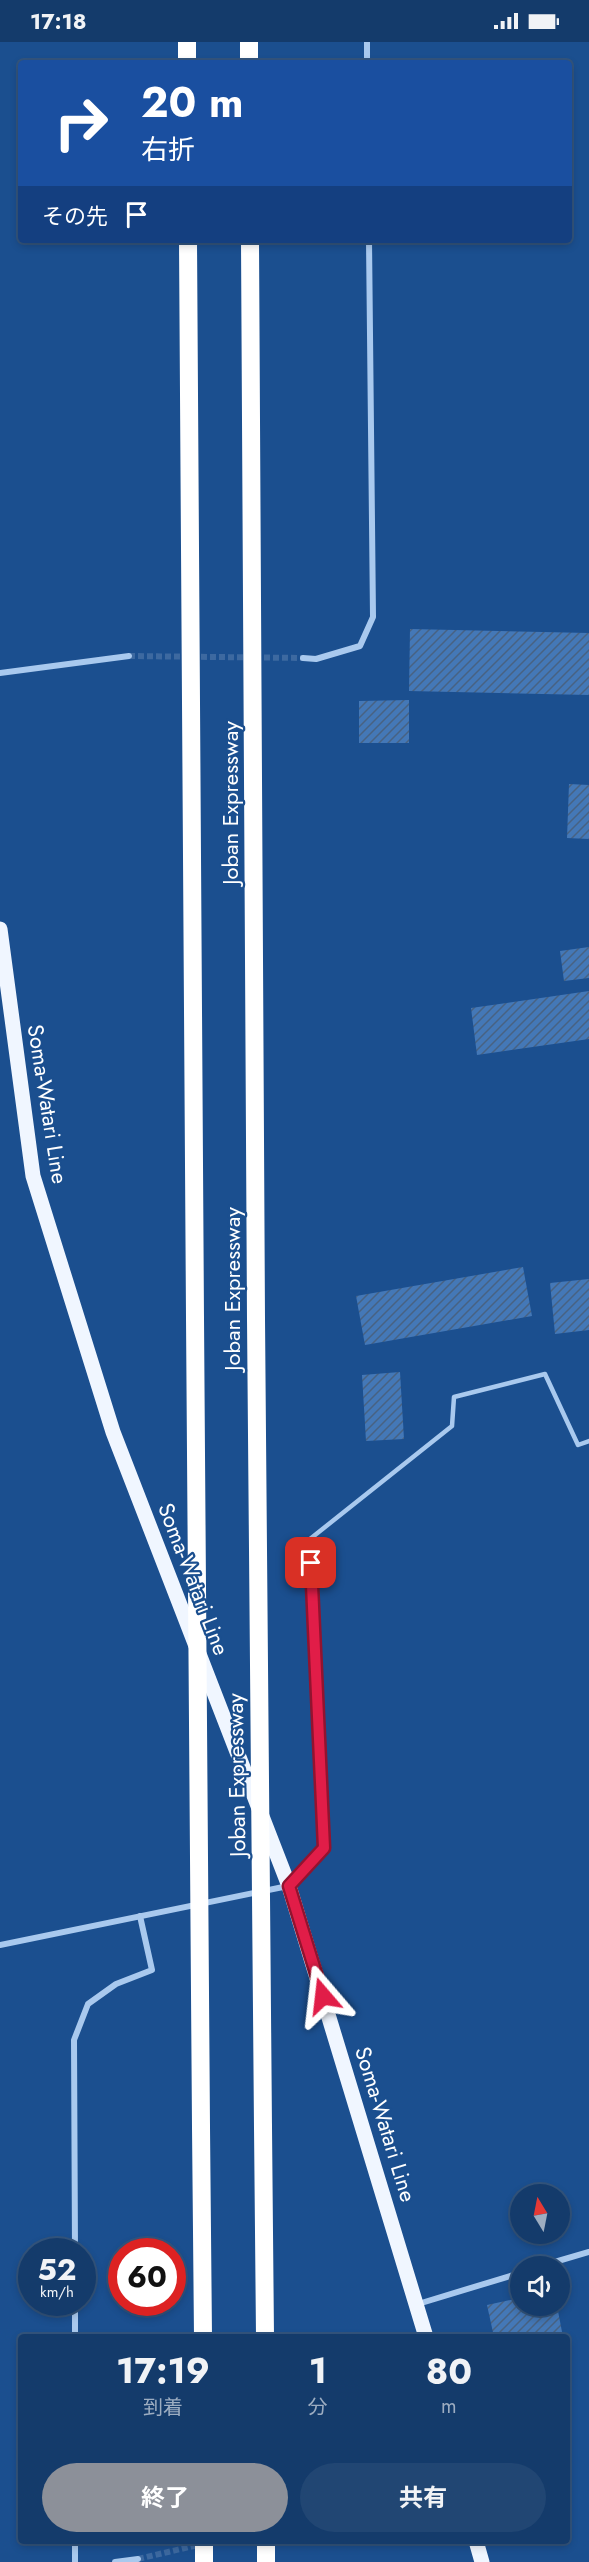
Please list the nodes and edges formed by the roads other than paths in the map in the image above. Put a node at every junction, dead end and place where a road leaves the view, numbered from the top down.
1 (186, 42) edge
2 (249, 42) edge
3 (367, 42) edge
4 (187, 60) edge
5 (249, 60) edge
6 (367, 60) edge
7 (188, 243) edge
8 (250, 243) edge
9 (369, 243) edge
10 (129, 656) tunnel mouth
11 (303, 658) tunnel mouth
12 (0, 673) edge
13 (0, 929) edge
14 (589, 1441) edge
15 (289, 1886) junction
16 (140, 1916) junction
17 (0, 1945) edge
18 (75, 2238) edge
19 (589, 2252) edge
20 (570, 2258) edge
21 (510, 2276) edge
22 (418, 2304) junction
23 (75, 2316) edge
24 (75, 2334) edge
25 (203, 2334) edge
26 (265, 2334) edge
27 (425, 2334) edge
28 (75, 2544) edge
29 (204, 2544) edge
30 (266, 2544) edge
31 (478, 2544) edge
32 (138, 2559) dead end
33 (75, 2562) edge
34 (114, 2562) edge
35 (204, 2562) edge
36 (266, 2562) edge
37 (482, 2562) edge

1 - 4 highway
2 - 5 highway
3 - 6 street
7 - 25 highway, Joban Expressway, bridge
8 - 26 highway, Joban Expressway, bridge
9 - 11 street
10 - 12 street
13 - 15 main road, Soma-Watari Line
14 - 15 lane
15 - 16 street
15 - 22 main road, Soma-Watari Line
16 - 17 street
16 - 18 street
19 - 20 street
21 - 22 street
22 - 27 main road, Soma-Watari Line
23 - 24 street
28 - 33 street
29 - 35 highway
30 - 36 highway
31 - 37 main road
32 - 34 street

